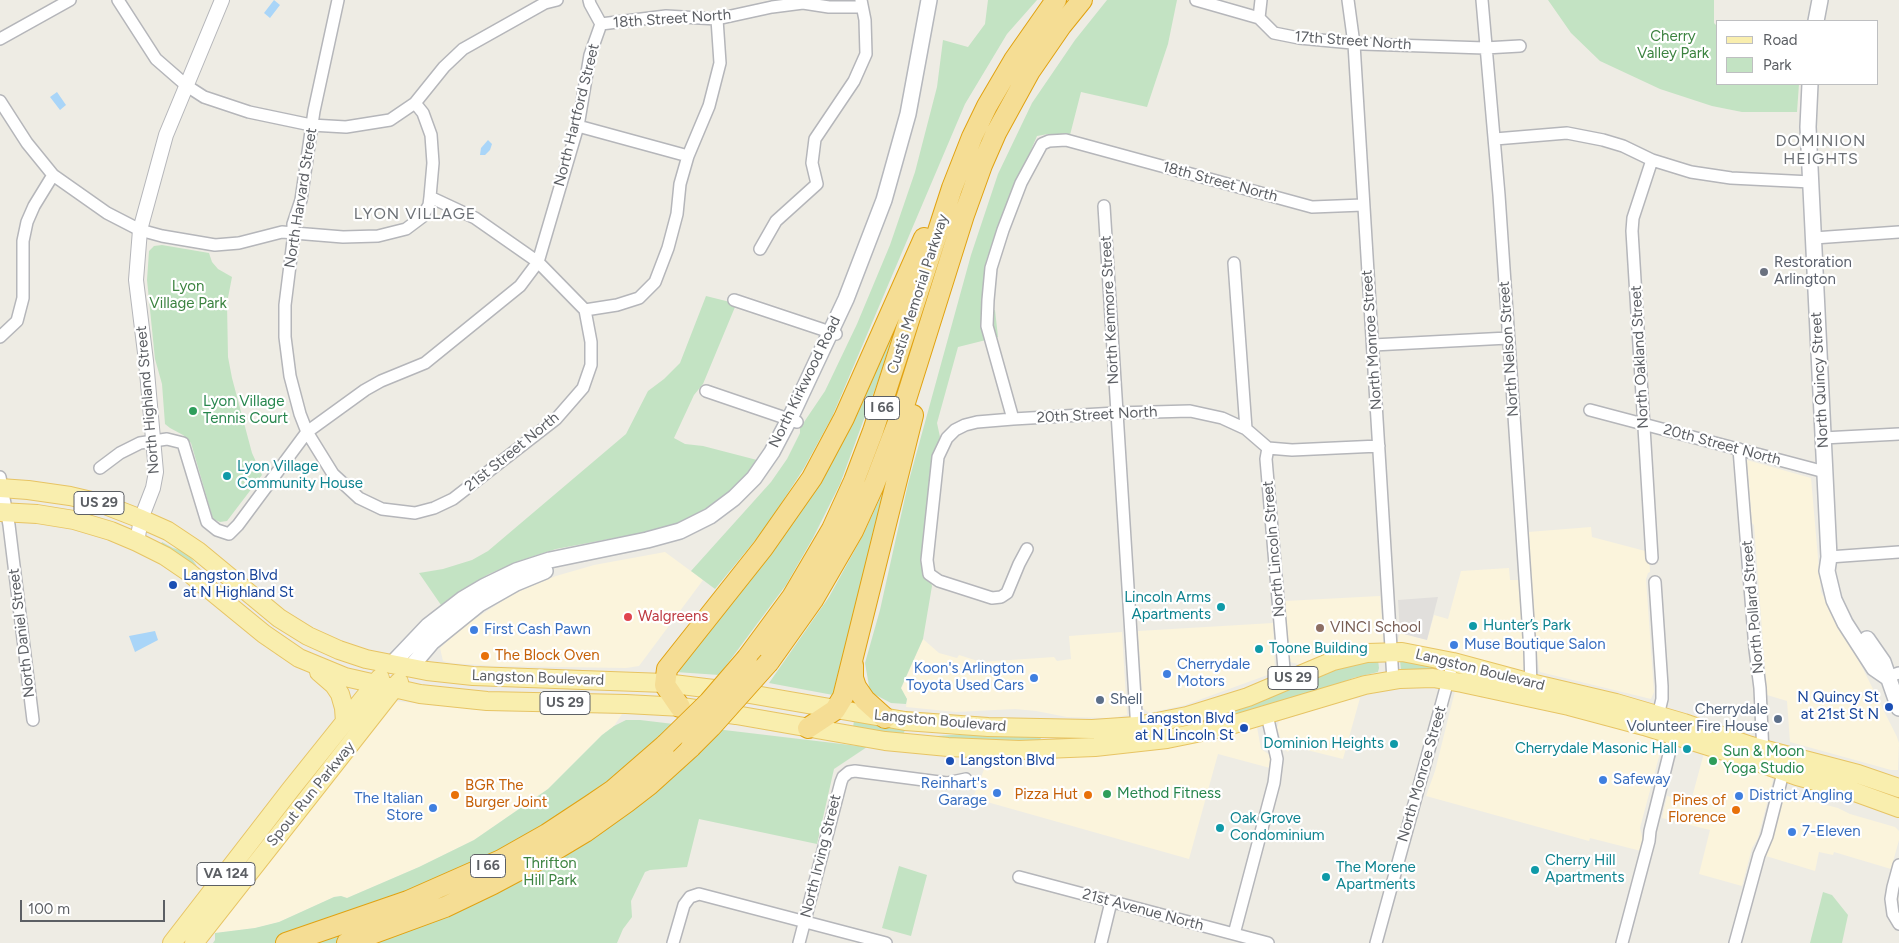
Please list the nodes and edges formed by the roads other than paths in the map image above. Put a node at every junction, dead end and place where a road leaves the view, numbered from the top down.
1 (70, 0) edge
2 (118, 0) edge
3 (222, 0) edge
4 (338, 0) edge
5 (557, 0) edge
6 (578, 0) edge
7 (929, 0) edge
8 (936, 0) edge
9 (1056, 0) edge
10 (1082, 0) edge
11 (1196, 0) edge
12 (1261, 0) edge
13 (1348, 0) edge
14 (1482, 0) edge
15 (1820, 0) edge
16 (589, 2) edge
17 (862, 4) edge
18 (1260, 18) junction
19 (717, 19) junction
20 (1816, 20) edge
21 (601, 24) junction
22 (0, 39) edge
23 (1354, 44) junction
24 (1520, 46) dead end
25 (1485, 48) junction
26 (1810, 85) edge
27 (187, 86) junction
28 (0, 101) edge
29 (415, 103) junction
30 (312, 125) junction
31 (578, 126) junction
32 (972, 137) junction
33 (1495, 139) junction
34 (688, 156) junction
35 (1652, 160) junction
36 (53, 175) junction
37 (1811, 182) junction
38 (430, 197) junction
39 (1363, 205) junction
40 (1104, 206) dead end
41 (140, 230) junction
42 (293, 232) junction
43 (1899, 232) edge
44 (1814, 238) junction
45 (760, 249) dead end
46 (538, 262) junction
47 (1234, 263) dead end
48 (948, 266) junction
49 (734, 300) dead end
50 (585, 310) junction
51 (834, 333) junction
52 (0, 337) edge
53 (1508, 338) junction
54 (1373, 346) junction
55 (706, 391) dead end
56 (1590, 410) dead end
57 (1116, 413) junction
58 (1013, 419) junction
59 (793, 421) junction
60 (1644, 424) junction
61 (1246, 429) junction
62 (307, 432) junction
63 (1899, 434) edge
64 (1823, 438) junction
65 (153, 440) junction
66 (1379, 446) junction
67 (1268, 448) junction
68 (1739, 449) junction
69 (100, 468) dead end
70 (1825, 472) junction
71 (1, 484) edge
72 (3, 512) edge
73 (415, 513) joint
74 (141, 519) junction
75 (137, 542) junction
76 (1027, 549) dead end
77 (1899, 552) edge
78 (1829, 557) junction
79 (1652, 558) dead end
80 (1655, 582) dead end
81 (1392, 652) junction
82 (854, 655) junction
83 (1453, 662) junction
84 (309, 663) junction
85 (392, 665) junction
86 (410, 668) junction
87 (1893, 675) edge
88 (1393, 680) junction
89 (1448, 680) junction
90 (1285, 681) junction
91 (665, 683) junction
92 (375, 685) junction
93 (394, 689) junction
94 (1531, 691) junction
95 (680, 707) junction
96 (1899, 708) edge
97 (835, 710) junction
98 (1267, 715) junction
99 (885, 718) junction
100 (33, 720) dead end
101 (344, 722) junction
102 (915, 722) junction
103 (1656, 722) junction
104 (808, 728) junction
105 (1676, 728) junction
106 (1137, 735) junction
107 (905, 743) junction
108 (1763, 757) junction
109 (1785, 764) junction
110 (966, 779) dead end
111 (1897, 789) edge
112 (1869, 796) junction
113 (1899, 808) edge
114 (1899, 865) edge
115 (1019, 877) dead end
116 (1112, 902) junction
117 (805, 922) junction
118 (1899, 924) edge
119 (1234, 934) junction
120 (172, 943) edge
121 (194, 943) edge
122 (286, 943) edge
123 (346, 943) edge
124 (672, 943) edge
125 (799, 943) edge
126 (886, 943) edge
127 (1100, 943) edge
128 (1268, 943) edge
129 (1376, 943) edge
130 (1622, 943) edge
131 (1735, 943) edge

1 - 22 street
2 - 27 street
3 - 27 street, North Highland Street
4 - 30 street, North Harvard Street
5 - 29 street
6 - 16 street
7 - 51 main road, North Kirkwood Road
8 - 51 main road, North Kirkwood Road
9 - 32 highway, Custis Memorial Parkway / I 66
10 - 48 highway, Custis Memorial Parkway / I 66
11 - 18 street, 17th Street North
12 - 18 street
13 - 23 street, North Monroe Street
14 - 25 street, North Nelson Street
15 - 20 main road
16 - 21 street, North Hartford Street
17 - 19 street, 18th Street North
17 - 45 street
18 - 23 street, 17th Street North
19 - 21 street, 18th Street North
19 - 34 street
21 - 31 street, North Hartford Street
23 - 25 street, 17th Street North
23 - 39 street, North Monroe Street
24 - 25 street, 17th Street North
25 - 33 street, North Nelson Street
26 - 37 main road, North Quincy Street
27 - 30 street
27 - 41 street, North Highland Street
28 - 36 street
29 - 30 street
29 - 38 street
30 - 42 street, North Harvard Street
31 - 34 street
31 - 46 street, North Hartford Street
32 - 91 highway
32 - 122 highway, Custis Memorial Parkway / I 66, bridge
33 - 35 street
33 - 53 street, North Nelson Street
34 - 50 street
35 - 37 street
35 - 60 street, North Oakland Street
36 - 41 street
36 - 52 street
37 - 44 main road, North Quincy Street
38 - 42 street
38 - 46 street
39 - 54 street, North Monroe Street
39 - 58 street, 18th Street North
40 - 57 street, North Kenmore Street
41 - 42 street
41 - 65 street, North Highland Street
42 - 62 street, North Harvard Street
43 - 44 street
44 - 64 main road, North Quincy Street
46 - 50 street
46 - 62 street
47 - 61 street
48 - 82 highway
48 - 123 highway, Custis Memorial Parkway / I 66, bridge
49 - 51 street
50 - 73 street, 21st Street North
51 - 59 main road, North Kirkwood Road
53 - 54 street
53 - 94 street, North Nelson Street
54 - 66 street, North Monroe Street
55 - 59 street
56 - 60 street, 20th Street North
57 - 58 street, 20th Street North
57 - 61 street, 20th Street North
57 - 106 street, North Kenmore Street
58 - 76 street, 20th Street North
59 - 85 main road, North Kirkwood Road
59 - 86 main road, North Kirkwood Road
60 - 68 street, 20th Street North
60 - 79 street, North Oakland Street
61 - 67 street, 20th Street North
62 - 65 street
62 - 73 street, North Harvard Street
63 - 64 street
64 - 70 main road, North Quincy Street
65 - 69 street
65 - 74 street, North Highland Street
66 - 67 street
66 - 81 street, North Monroe Street
67 - 90 street, North Lincoln Street
68 - 70 street, 20th Street North
68 - 108 street, North Pollard Street
70 - 78 main road, North Quincy Street
71 - 72 street, North Daniel Street
71 - 74 main road, Langston Boulevard / US 29
72 - 75 main road, Langston Boulevard / US 29
72 - 100 street, North Daniel Street
74 - 75 street, North Highland Street
74 - 85 main road, Langston Boulevard / US 29
75 - 84 main road, Langston Boulevard / US 29
77 - 78 street
78 - 87 main road, North Quincy Street
80 - 103 street
81 - 83 main road, Langston Boulevard / US 29
81 - 88 street, North Monroe Street
81 - 90 main road, Langston Boulevard / US 29
82 - 97 highway
82 - 99 highway
83 - 89 street, North Monroe Street
83 - 94 main road, Langston Boulevard / US 29
84 - 92 main road, Langston Boulevard / US 29
84 - 101 main road
85 - 86 main road, Langston Boulevard / US 29
85 - 92 main road, North Kirkwood Road / VA 124
86 - 91 main road, Langston Boulevard / US 29
86 - 93 main road, Spout Run Parkway / VA 124
87 - 96 main road, North Quincy Street
88 - 89 main road, Langston Boulevard / US 29
88 - 98 main road, Langston Boulevard / US 29
89 - 94 main road, Langston Boulevard / US 29
89 - 129 street, North Monroe Street
90 - 106 main road, Langston Boulevard / US 29
91 - 95 highway
91 - 97 main road, Langston Boulevard / US 29
92 - 93 main road, Langston Boulevard / US 29
92 - 101 main road, Spout Run Parkway / VA 124
93 - 95 main road, Langston Boulevard / US 29
93 - 121 main road, Spout Run Parkway / VA 124
94 - 103 main road, Langston Boulevard / US 29
95 - 104 main road, Langston Boulevard / US 29
97 - 99 main road, Langston Boulevard / US 29
97 - 104 highway
98 - 106 main road, Langston Boulevard / US 29
98 - 119 street
99 - 102 main road, Langston Boulevard / US 29
101 - 120 main road, Spout Run Parkway / VA 124
102 - 106 main road, Langston Boulevard / US 29
102 - 107 main road
103 - 105 main road, Langston Boulevard / US 29
104 - 107 main road, Langston Boulevard / US 29
105 - 108 main road, Langston Boulevard / US 29
105 - 130 street
106 - 107 main road, Langston Boulevard / US 29
108 - 109 main road, Langston Boulevard / US 29
109 - 111 main road, Langston Boulevard / US 29
109 - 112 main road, Langston Boulevard / US 29
109 - 131 street
110 - 117 street, North Irving Street
111 - 112 main road
112 - 113 main road, Langston Boulevard / US 29
114 - 118 street
115 - 116 street, 21st Avenue North
116 - 119 street, 21st Avenue North
116 - 127 street
117 - 124 street
117 - 125 street, North Irving Street
117 - 126 street
119 - 128 street, 21st Avenue North

